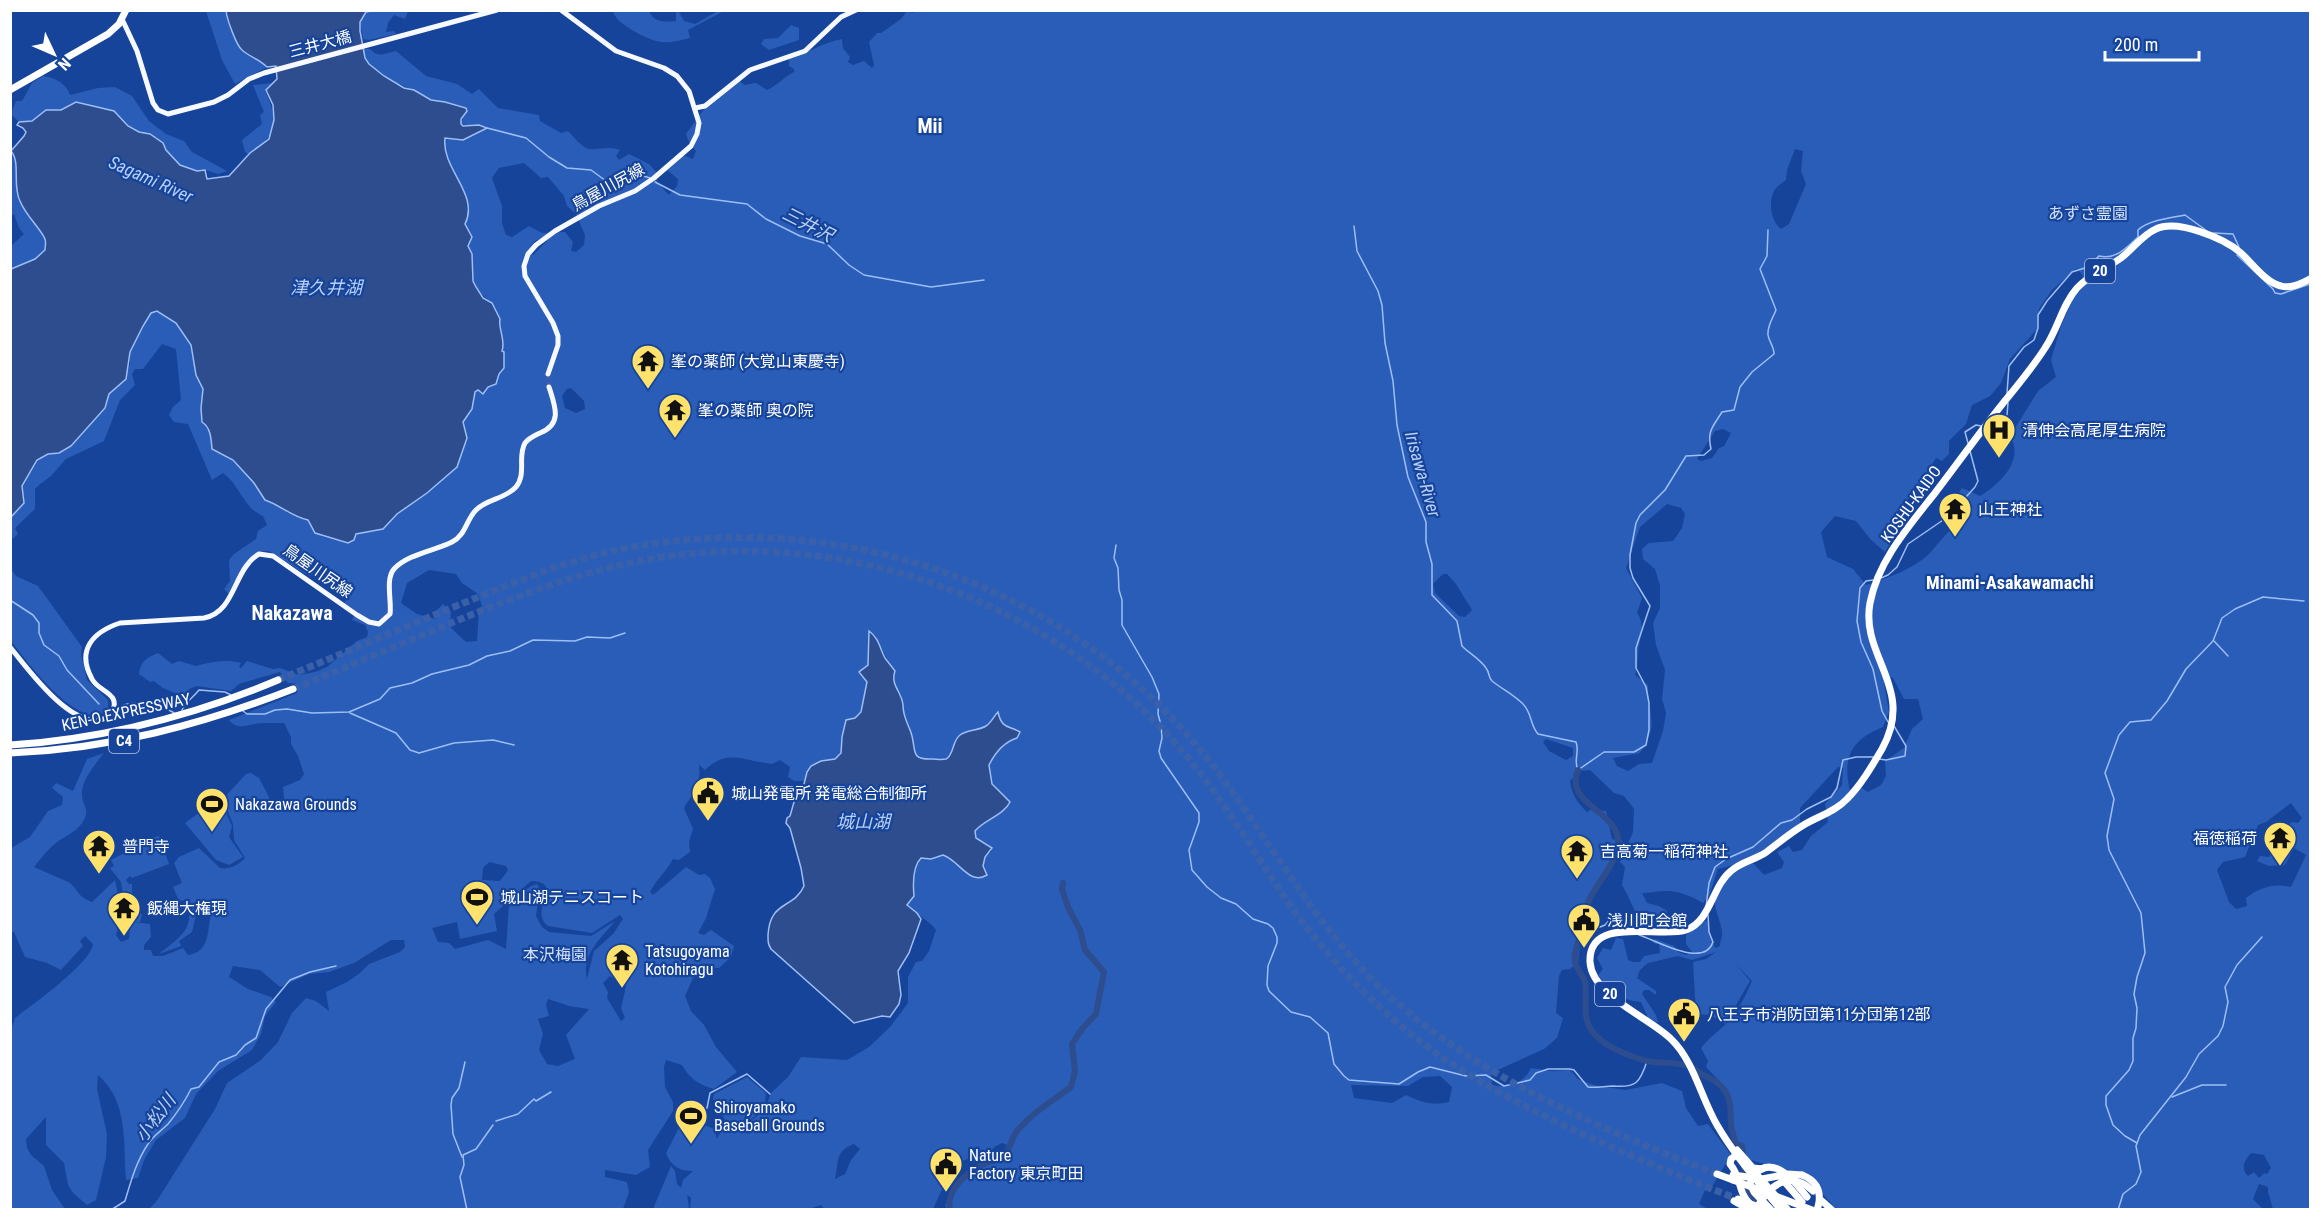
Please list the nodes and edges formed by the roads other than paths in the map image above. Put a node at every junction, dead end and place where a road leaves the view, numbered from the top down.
1 (126, 10) edge
2 (497, 10) edge
3 (561, 10) edge
4 (856, 10) edge
5 (122, 19) junction
6 (10, 90) edge
7 (696, 108) junction
8 (2310, 279) edge
9 (548, 374) tunnel mouth
10 (549, 387) tunnel mouth
11 (10, 647) edge
12 (278, 680) tunnel mouth
13 (293, 689) tunnel mouth
14 (10, 745) edge
15 (10, 753) edge
16 (1724, 1136) junction
17 (1739, 1156) junction
18 (1718, 1172) tunnel mouth
19 (1772, 1172) junction
20 (1752, 1173) junction
21 (1733, 1178) junction
22 (1769, 1188) junction
23 (1814, 1191) dead end
24 (1812, 1205) edge
25 (1750, 1209) edge
26 (1755, 1209) edge
27 (1767, 1209) edge
28 (1772, 1209) edge
29 (1781, 1209) edge
30 (1788, 1209) edge
31 (1832, 1209) edge

1 - 5 highway
2 - 5 main road, 三井大橋
3 - 7 main road
4 - 7 main road
5 - 6 highway
7 - 9 main road, 鳥屋川尻線
8 - 16 highway, KOSHU-KAIDO / 20
10 - 11 main road, 鳥屋川尻線
12 - 14 highway, KEN-O EXPRESSWAY / C4
13 - 15 highway, KEN-O EXPRESSWAY / C4
16 - 17 highway, KOSHU-KAIDO / 20
16 - 17 highway, KOSHU-KAIDO / 20
17 - 20 highway, KOSHU-KAIDO / 20
17 - 26 highway, 20
18 - 21 highway
19 - 20 highway
19 - 22 highway
19 - 24 highway
20 - 22 highway, KOSHU-KAIDO / 20
20 - 24 highway
20 - 28 highway, KOSHU-KAIDO / 20
20 - 29 highway, 20
21 - 24 highway, bridge
21 - 24 highway, bridge
22 - 30 highway, KOSHU-KAIDO / 20
23 - 26 highway, bridge
24 - 31 highway
25 - 27 highway, bridge

